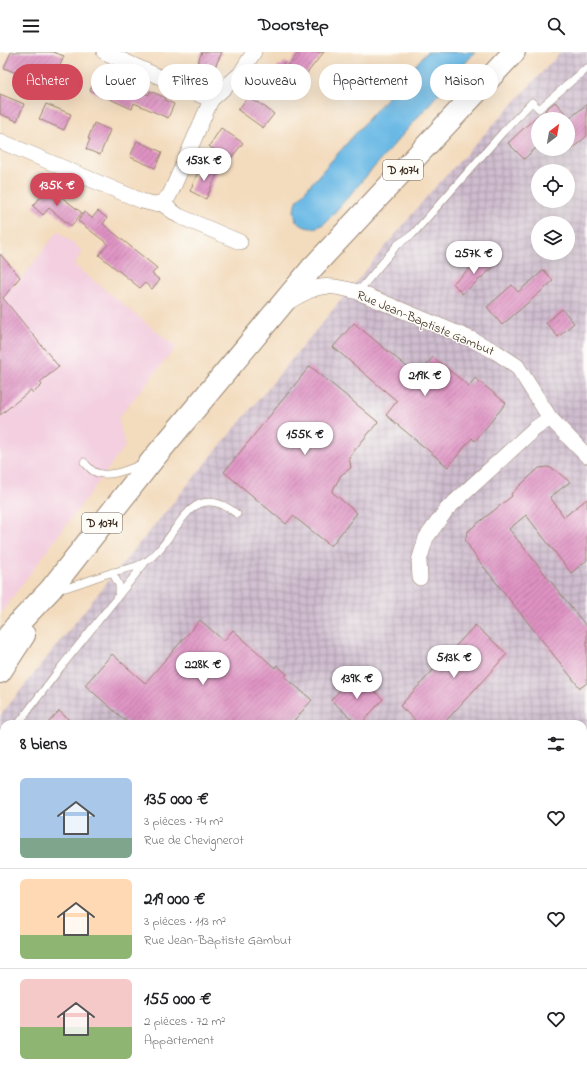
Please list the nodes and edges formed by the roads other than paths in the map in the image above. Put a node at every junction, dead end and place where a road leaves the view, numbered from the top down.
1 (104, 52) edge
2 (254, 52) edge
3 (514, 52) edge
4 (587, 68) edge
5 (158, 76) edge
6 (223, 89) edge
7 (211, 100) edge
8 (2, 146) edge
9 (161, 203) junction
10 (240, 242) dead end
11 (358, 292) junction
12 (276, 311) junction
13 (550, 418) junction
14 (587, 456) edge
15 (154, 458) junction
16 (84, 462) dead end
17 (237, 514) dead end
18 (145, 562) junction
19 (112, 572) junction
20 (420, 578) dead end
21 (51, 589) junction
22 (118, 595) junction
23 (0, 647) edge
24 (0, 672) edge
25 (21, 720) edge

1 - 5 street
2 - 6 street
3 - 12 main road, D 1074
4 - 11 lane
7 - 9 street
8 - 9 street
9 - 10 street
11 - 12 street, Rue Jean-Baptiste Gambut
11 - 13 street, Rue Jean-Baptiste Gambut
12 - 15 main road, D 1074
13 - 14 street, Rue Jean-Baptiste Gambut
13 - 20 street
15 - 16 lane
15 - 21 main road, D 1074
17 - 18 lane
18 - 19 lane
18 - 22 lane
19 - 21 lane
19 - 22 lane
21 - 23 main road, D 1074
21 - 24 main road, D 1074
22 - 25 lane

